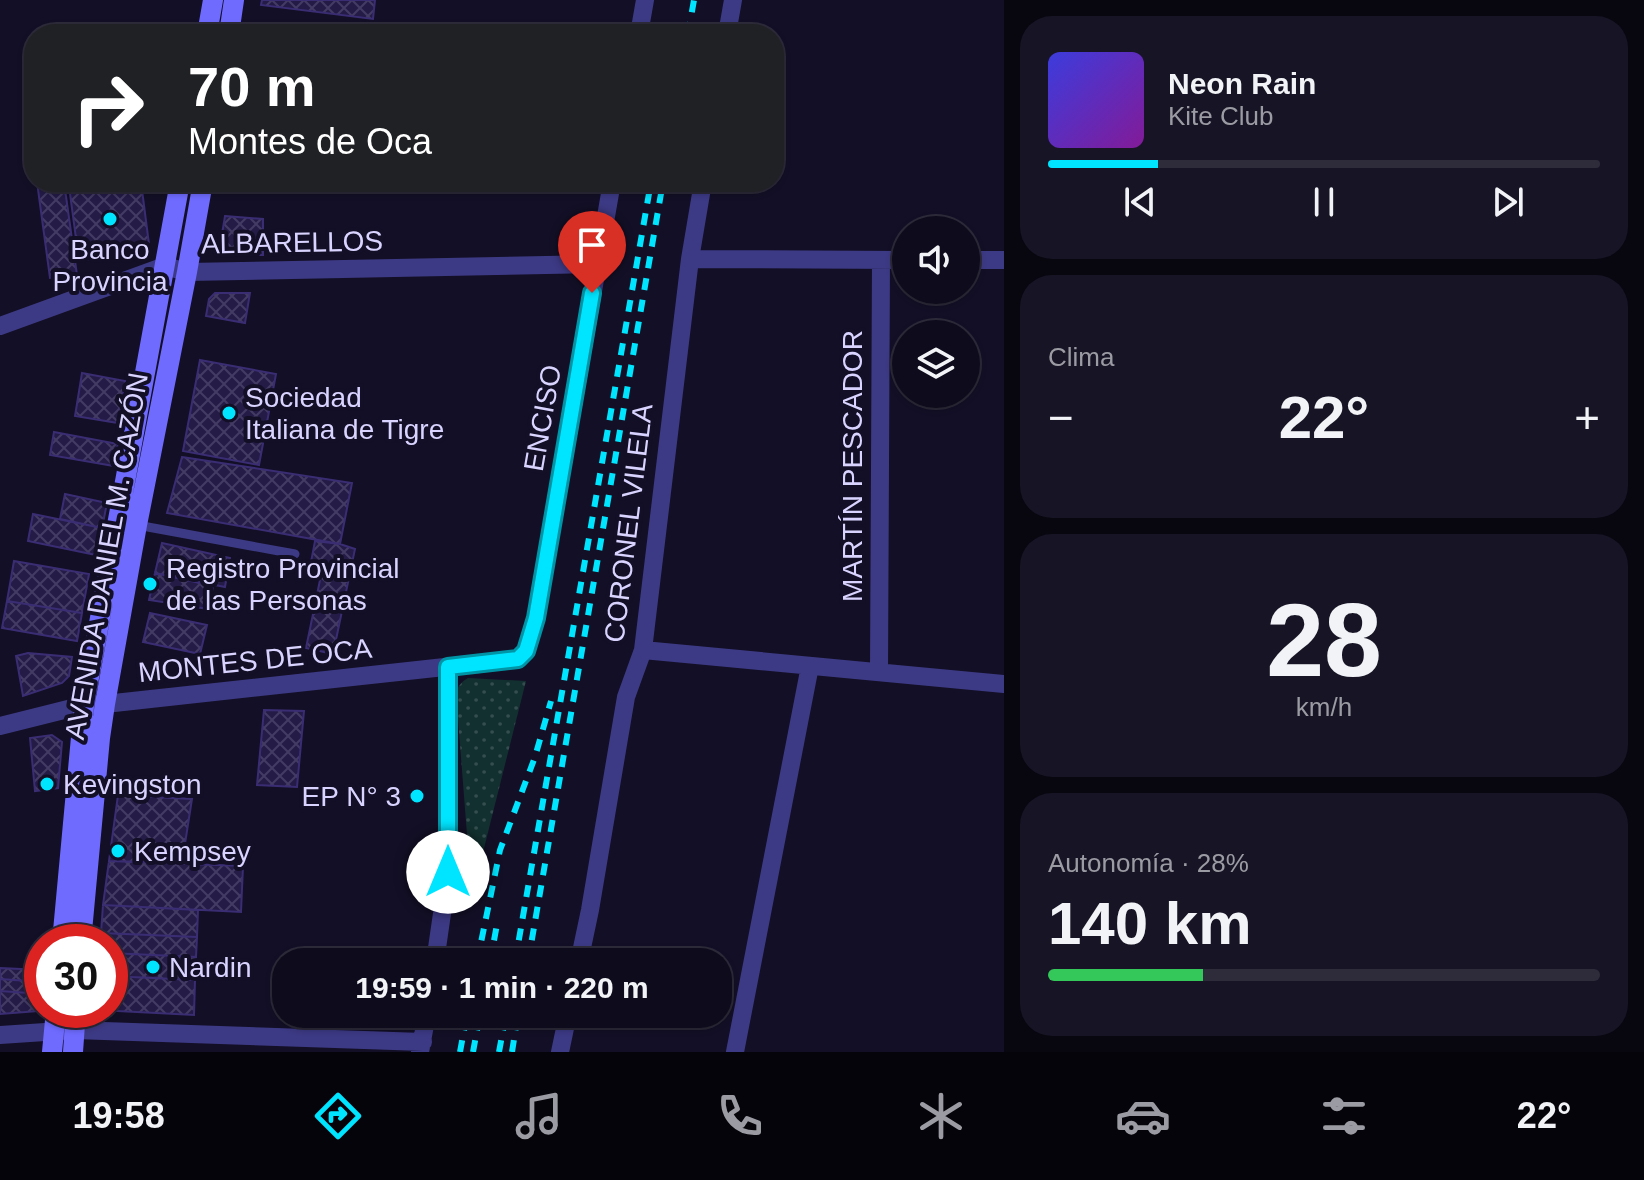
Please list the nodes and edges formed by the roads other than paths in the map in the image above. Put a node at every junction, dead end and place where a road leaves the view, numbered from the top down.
1 (213, 0) edge
2 (234, 0) edge
3 (645, 0) edge
4 (733, 0) edge
5 (209, 24) edge
6 (230, 24) edge
7 (641, 24) edge
8 (729, 24) edge
9 (178, 192) edge
10 (201, 192) edge
11 (610, 192) edge
12 (701, 192) edge
13 (690, 259) junction
14 (881, 260) junction
15 (892, 260) edge
16 (980, 260) edge
17 (1004, 260) edge
18 (597, 264) junction
19 (165, 266) junction
20 (187, 272) junction
21 (0, 326) edge
22 (137, 525) junction
23 (295, 554) dead end
24 (643, 650) junction
25 (518, 659) joint
26 (810, 666) junction
27 (448, 667) junction
28 (879, 672) junction
29 (1004, 684) edge
30 (105, 704) junction
31 (84, 705) junction
32 (0, 726) edge
33 (64, 924) edge
34 (83, 924) edge
35 (437, 948) edge
36 (582, 948) edge
37 (128, 1025) edge
38 (30, 1028) edge
39 (62, 1028) edge
40 (67, 1028) edge
41 (565, 1028) edge
42 (0, 1035) edge
43 (422, 1047) edge
44 (52, 1052) edge
45 (73, 1052) edge
46 (560, 1052) edge
47 (735, 1052) edge

1 - 5 main road
2 - 6 main road
3 - 7 street
4 - 8 street
9 - 19 main road, AVENIDA DANIEL M. CAZÓN
10 - 20 main road, AVENIDA DANIEL M. CAZÓN
11 - 18 street, ENCISO
12 - 13 street, CORONEL VILELA
13 - 14 street
13 - 24 street, CORONEL VILELA
14 - 15 street
14 - 28 street, MARTÍN PESCADOR
16 - 17 street
18 - 20 street, ALBARELLOS
18 - 25 street, ENCISO
19 - 20 street, ALBARELLOS
19 - 21 street, ALBARELLOS
19 - 31 main road, AVENIDA DANIEL M. CAZÓN
20 - 22 main road, AVENIDA DANIEL M. CAZÓN
22 - 23 lane
22 - 30 main road, AVENIDA DANIEL M. CAZÓN
24 - 26 street
24 - 36 street, CORONEL VILELA
25 - 27 street, MONTES DE OCA
26 - 28 street
26 - 47 street
27 - 30 street, MONTES DE OCA
27 - 35 street
28 - 29 street
30 - 31 street, MONTES DE OCA
30 - 34 main road, AVENIDA DANIEL M. CAZÓN
31 - 32 street, MONTES DE OCA
31 - 33 main road, AVENIDA DANIEL M. CAZÓN
37 - 43 street
38 - 42 street
39 - 44 main road
40 - 45 main road
41 - 46 street

